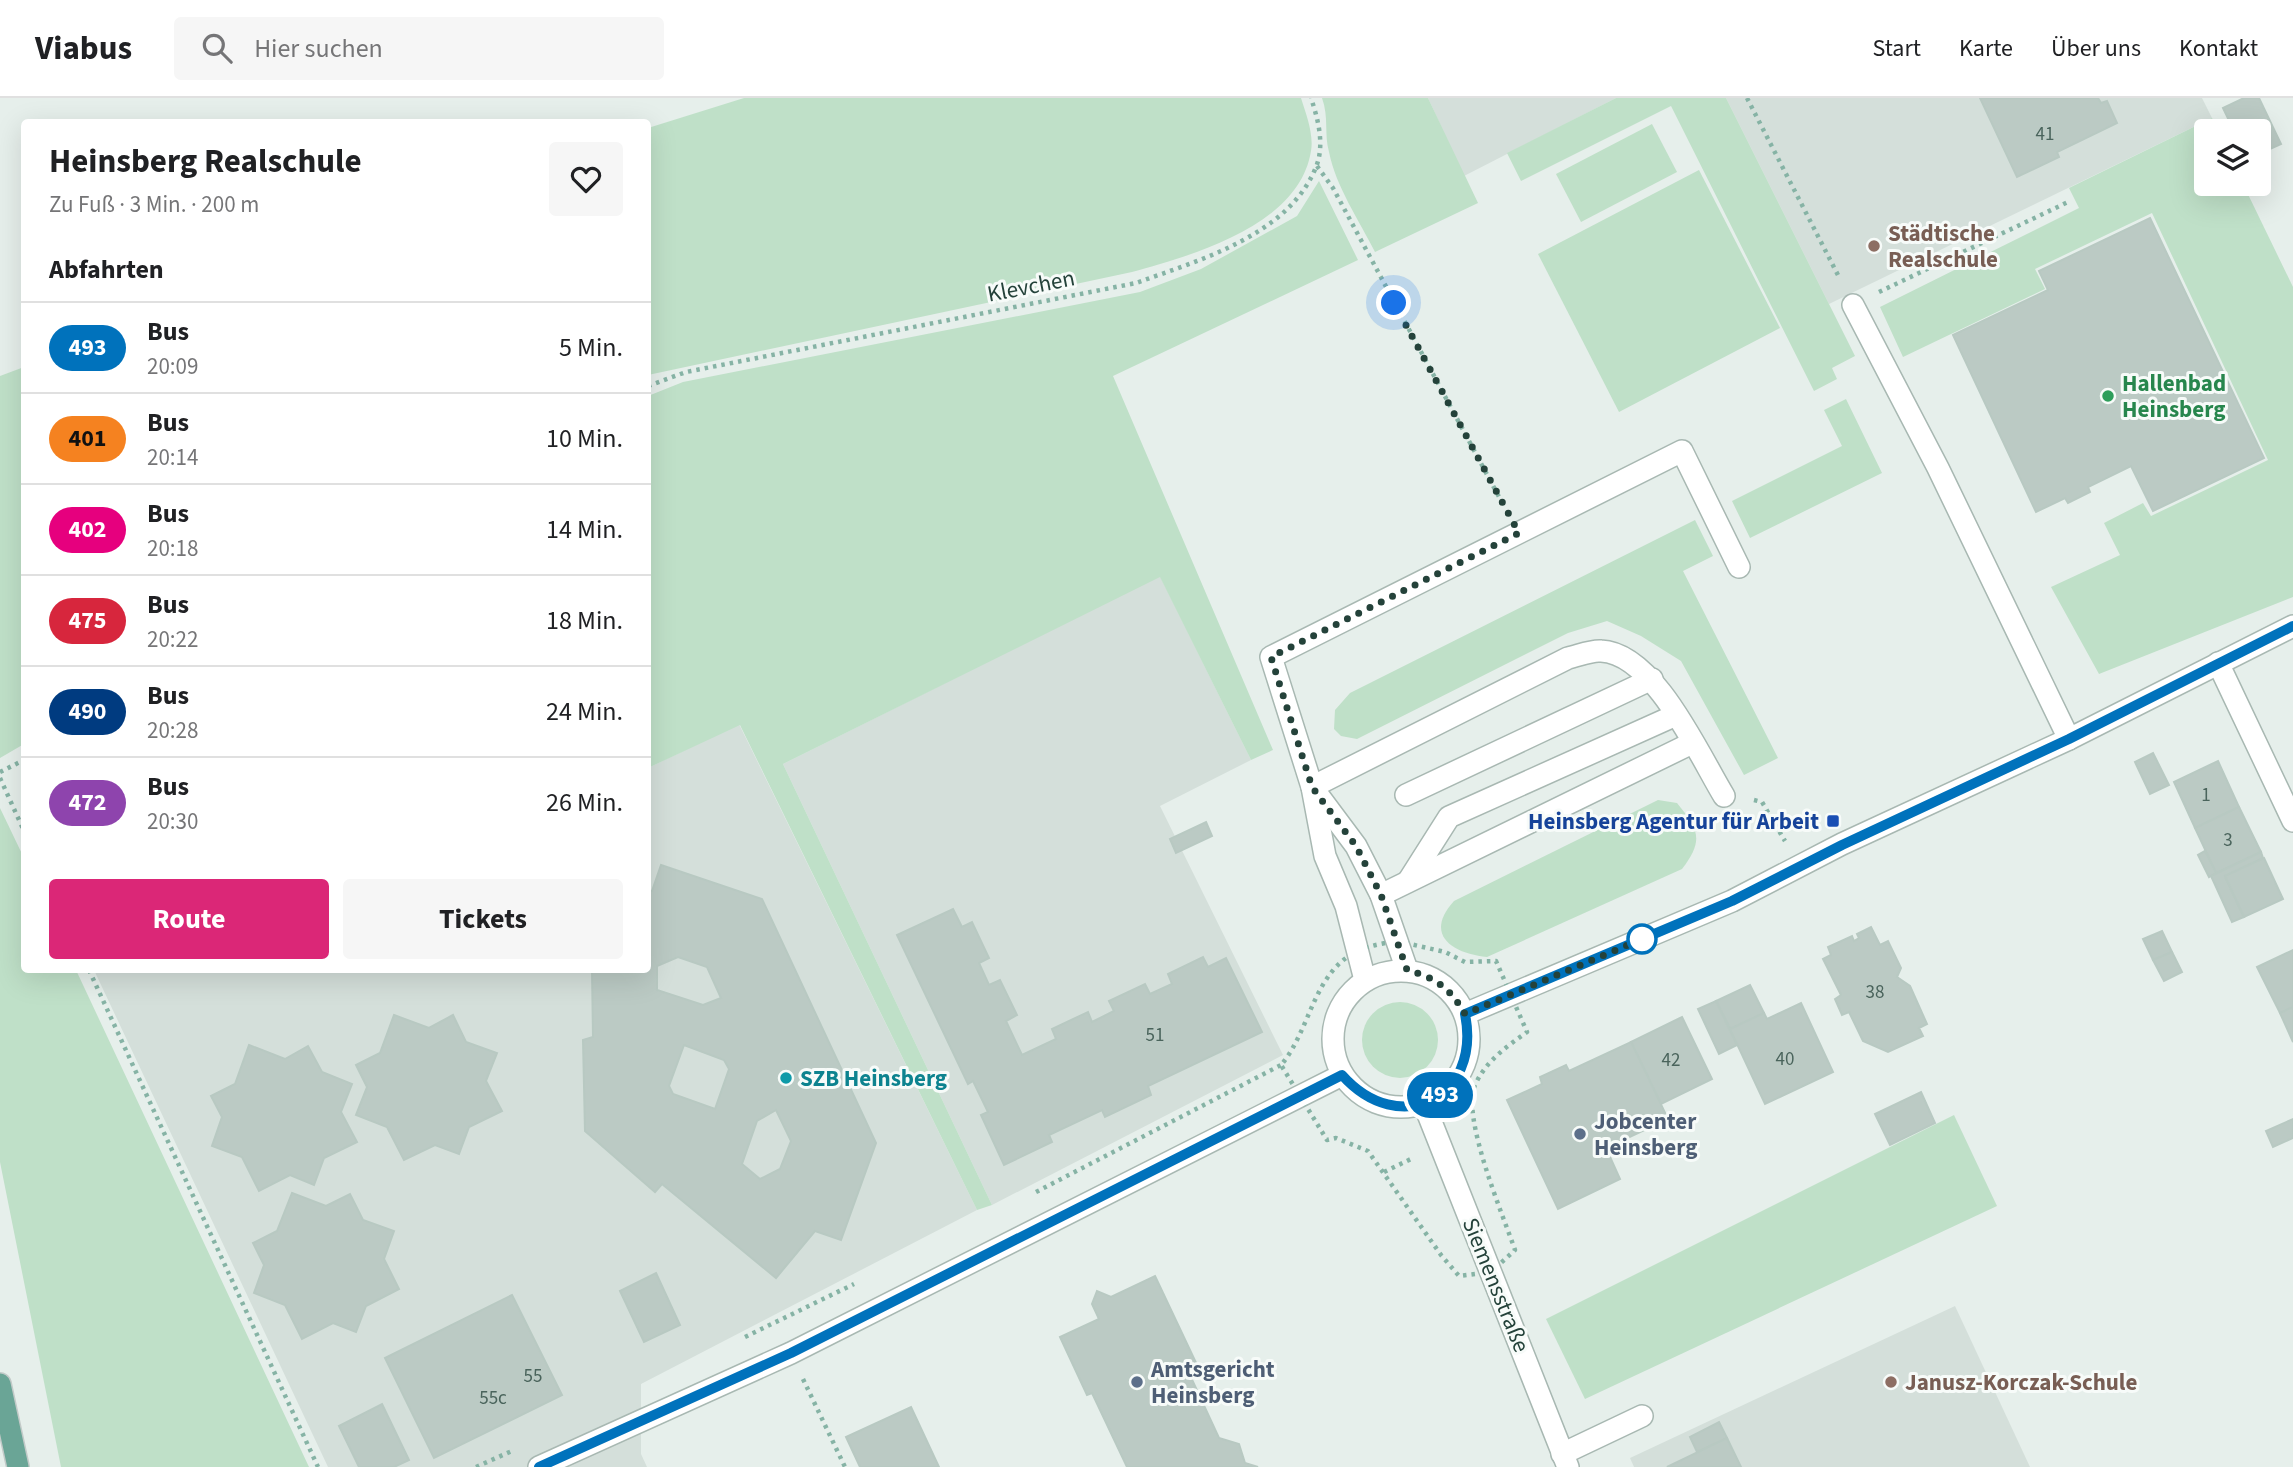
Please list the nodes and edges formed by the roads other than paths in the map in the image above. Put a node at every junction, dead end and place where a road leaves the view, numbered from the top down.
1 (1853, 305) road end
2 (1740, 567) dead end
3 (2293, 626) edge
4 (2218, 663) junction
5 (1652, 678) junction
6 (1676, 715) junction
7 (2069, 739) junction
8 (1692, 743) junction
9 (1312, 787) junction
10 (1406, 795) dead end
11 (1724, 796) road end
12 (2293, 821) edge
13 (1409, 880) junction
14 (1381, 895) junction
15 (1407, 970) junction
16 (1365, 980) junction
17 (1465, 1014) junction
18 (1342, 1075) junction
19 (1424, 1104) junction
20 (0, 1384) edge
21 (1642, 1416) dead end
22 (1565, 1460) edge
23 (18, 1467) edge
24 (539, 1467) edge

1 - 7 street
2 - 9 street
3 - 4 street
4 - 7 street
4 - 12 street
5 - 6 street
5 - 9 street
5 - 10 street
6 - 8 street
6 - 13 street
7 - 17 street
8 - 11 street
8 - 13 street
9 - 14 street
9 - 16 street
13 - 14 street
14 - 15 street
15 - 16 street
15 - 17 street
16 - 18 street
17 - 19 street
18 - 19 street
18 - 24 street
19 - 22 street, Siemensstraße
20 - 23 main road
21 - 22 street

